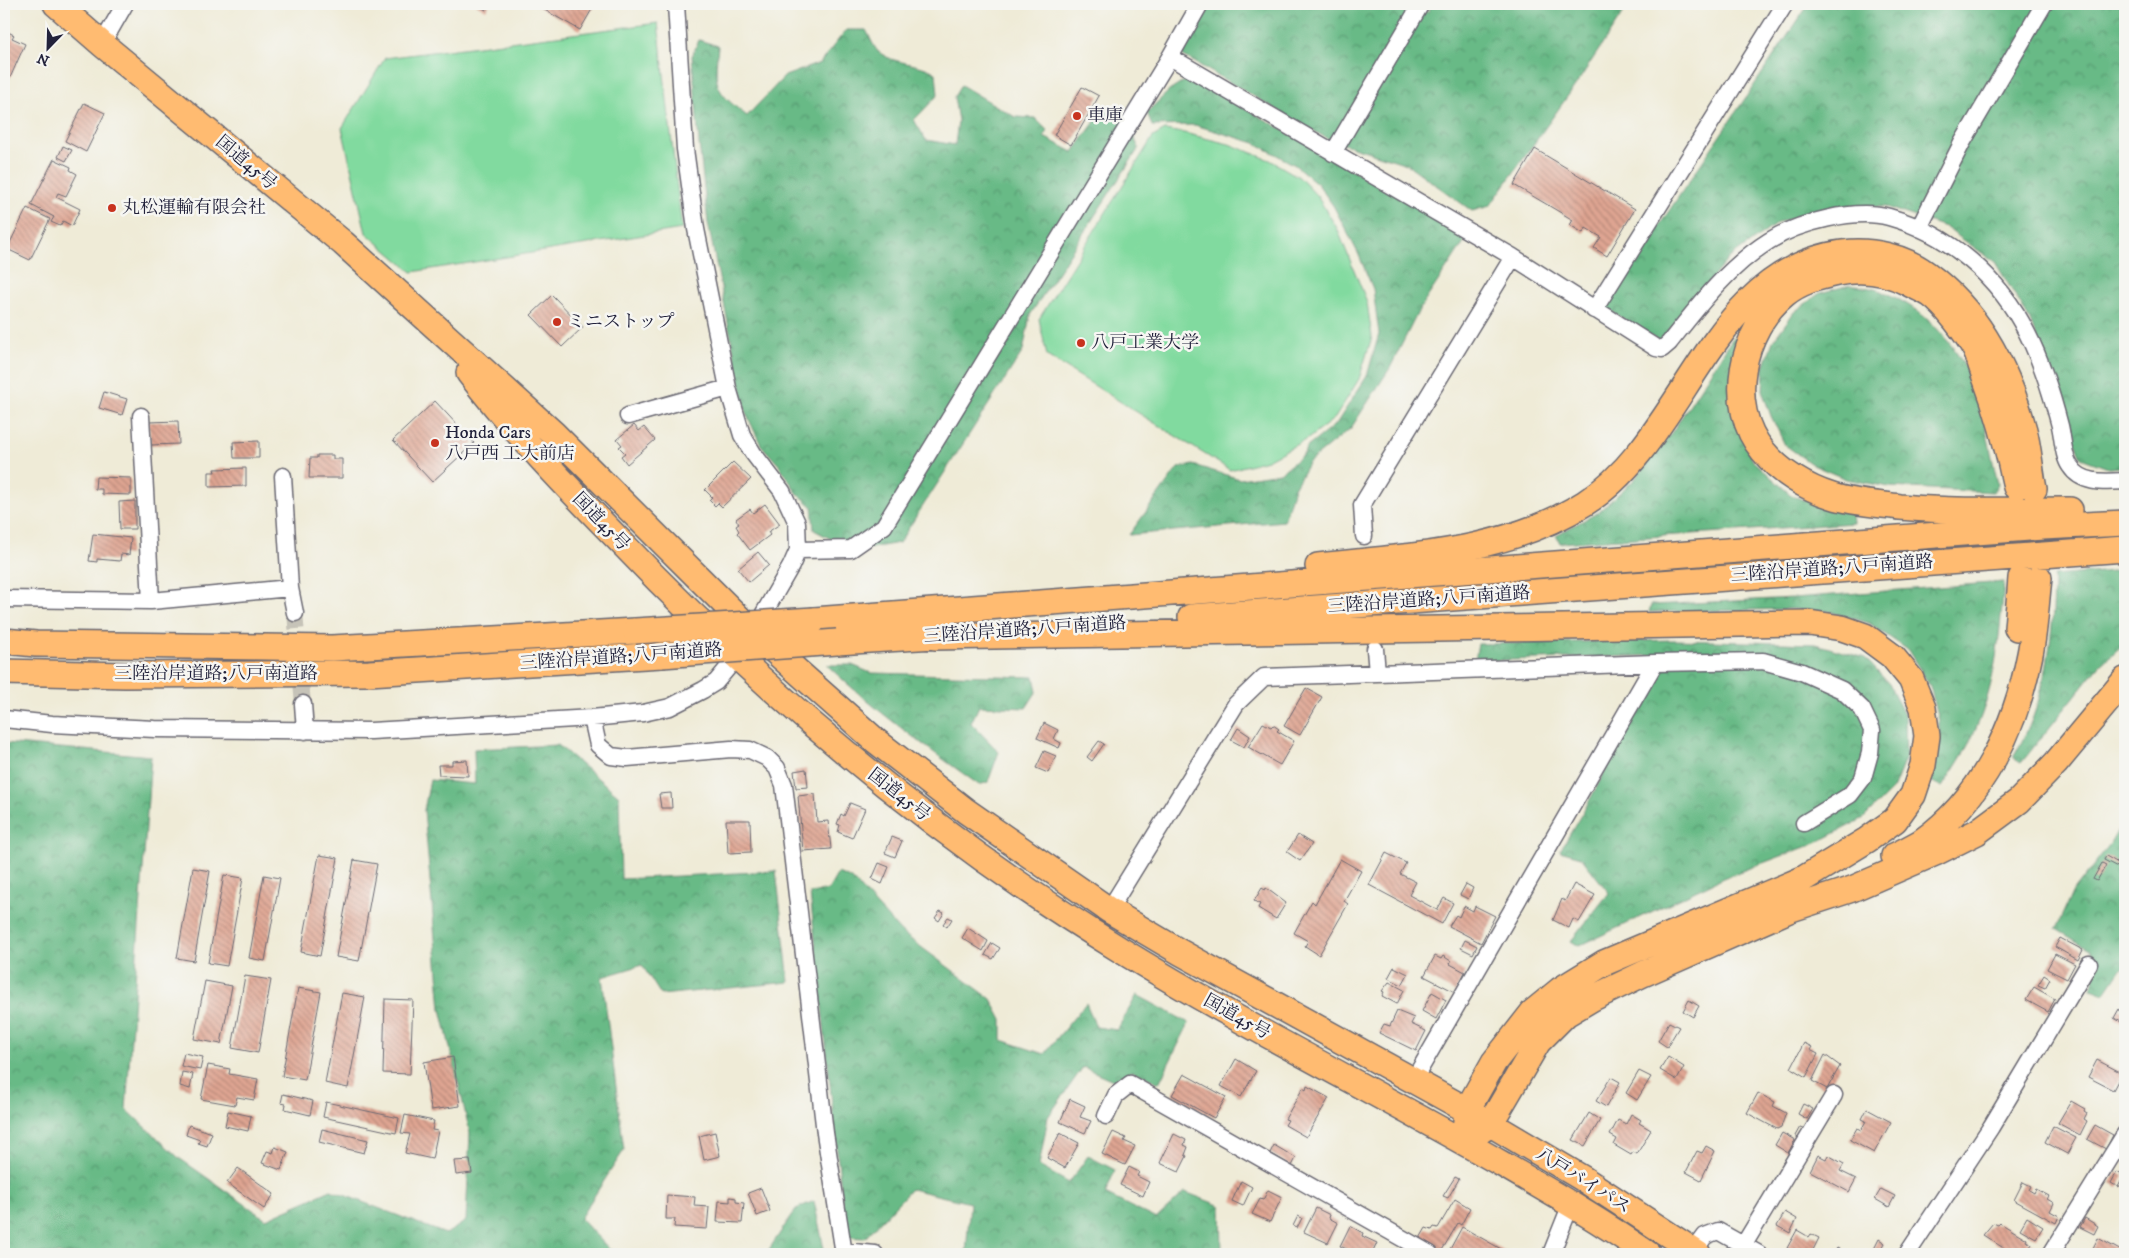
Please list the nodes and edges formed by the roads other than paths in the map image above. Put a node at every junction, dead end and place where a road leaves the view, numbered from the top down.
1 (56, 4) edge
2 (125, 4) edge
3 (676, 4) edge
4 (1200, 4) edge
5 (1421, 4) edge
6 (1785, 4) edge
7 (2044, 4) edge
8 (102, 44) junction
9 (1170, 57) junction
10 (1333, 153) junction
11 (1919, 228) junction
12 (1513, 257) junction
13 (1594, 310) junction
14 (433, 325) junction
15 (728, 388) junction
16 (141, 416) dead end
17 (628, 416) dead end
18 (283, 476) dead end
19 (2125, 481) edge
20 (2125, 509) edge
21 (2125, 523) edge
22 (1364, 536) dead end
23 (2125, 549) edge
24 (798, 550) junction
25 (290, 588) junction
26 (1106, 597) junction
27 (4, 599) edge
28 (151, 601) junction
29 (295, 613) tunnel mouth
30 (753, 632) junction
31 (935, 637) junction
32 (4, 641) edge
33 (1375, 649) dead end
34 (736, 658) junction
35 (1655, 663) junction
36 (4, 672) edge
37 (1377, 673) junction
38 (2125, 680) edge
39 (303, 704) tunnel mouth
40 (592, 718) junction
41 (4, 719) edge
42 (305, 731) junction
43 (1804, 822) dead end
44 (1803, 879) junction
45 (1790, 909) junction
46 (1109, 910) junction
47 (2089, 964) dead end
48 (1412, 1080) junction
49 (1834, 1095) dead end
50 (1466, 1110) junction
51 (1106, 1116) dead end
52 (1490, 1124) junction
53 (2125, 1134) edge
54 (1464, 1142) junction
55 (1571, 1204) junction
56 (1743, 1246) junction
57 (843, 1253) edge
58 (1696, 1253) edge
59 (875, 1254) edge
60 (1430, 1254) edge
61 (1551, 1254) edge
62 (1648, 1254) edge
63 (1758, 1254) edge
64 (1907, 1254) edge
65 (2051, 1254) edge

1 - 8 highway, 国道45号
2 - 8 street
3 - 15 street
4 - 9 street
5 - 10 street
6 - 13 street
7 - 11 street
8 - 14 highway, 国道45号
9 - 10 street
9 - 24 street
10 - 12 street
11 - 13 street
11 - 19 street
12 - 13 street
12 - 22 street
14 - 30 highway, 国道45号
14 - 34 highway, 国道45号
15 - 17 street
15 - 24 street
16 - 28 street
18 - 25 street
20 - 26 highway
21 - 26 highway, 三陸沿岸道路;八戸南道路
23 - 31 highway, 三陸沿岸道路;八戸南道路
24 - 30 street
25 - 28 street
25 - 29 street
26 - 32 highway, 三陸沿岸道路;八戸南道路, bridge
27 - 28 street
30 - 34 street
30 - 46 highway, 国道45号
31 - 36 highway, 三陸沿岸道路;八戸南道路, bridge
31 - 44 highway
33 - 37 street
34 - 40 street
34 - 54 highway, 国道45号
35 - 37 street
35 - 43 street
35 - 48 street
37 - 46 street
38 - 45 highway
39 - 42 street
40 - 42 street
40 - 57 street
41 - 42 street
44 - 45 highway
44 - 50 highway
45 - 52 highway
46 - 48 highway, 国道45号
47 - 64 street
48 - 50 highway, 国道45号
49 - 56 street
50 - 52 highway, 八戸バイパス
50 - 54 highway
51 - 60 street
52 - 54 highway
52 - 58 highway, 八戸バイパス
53 - 65 street
54 - 55 highway, 八戸バイパス
55 - 61 street
55 - 62 highway, 八戸バイパス
56 - 58 street
56 - 63 street
57 - 59 street

